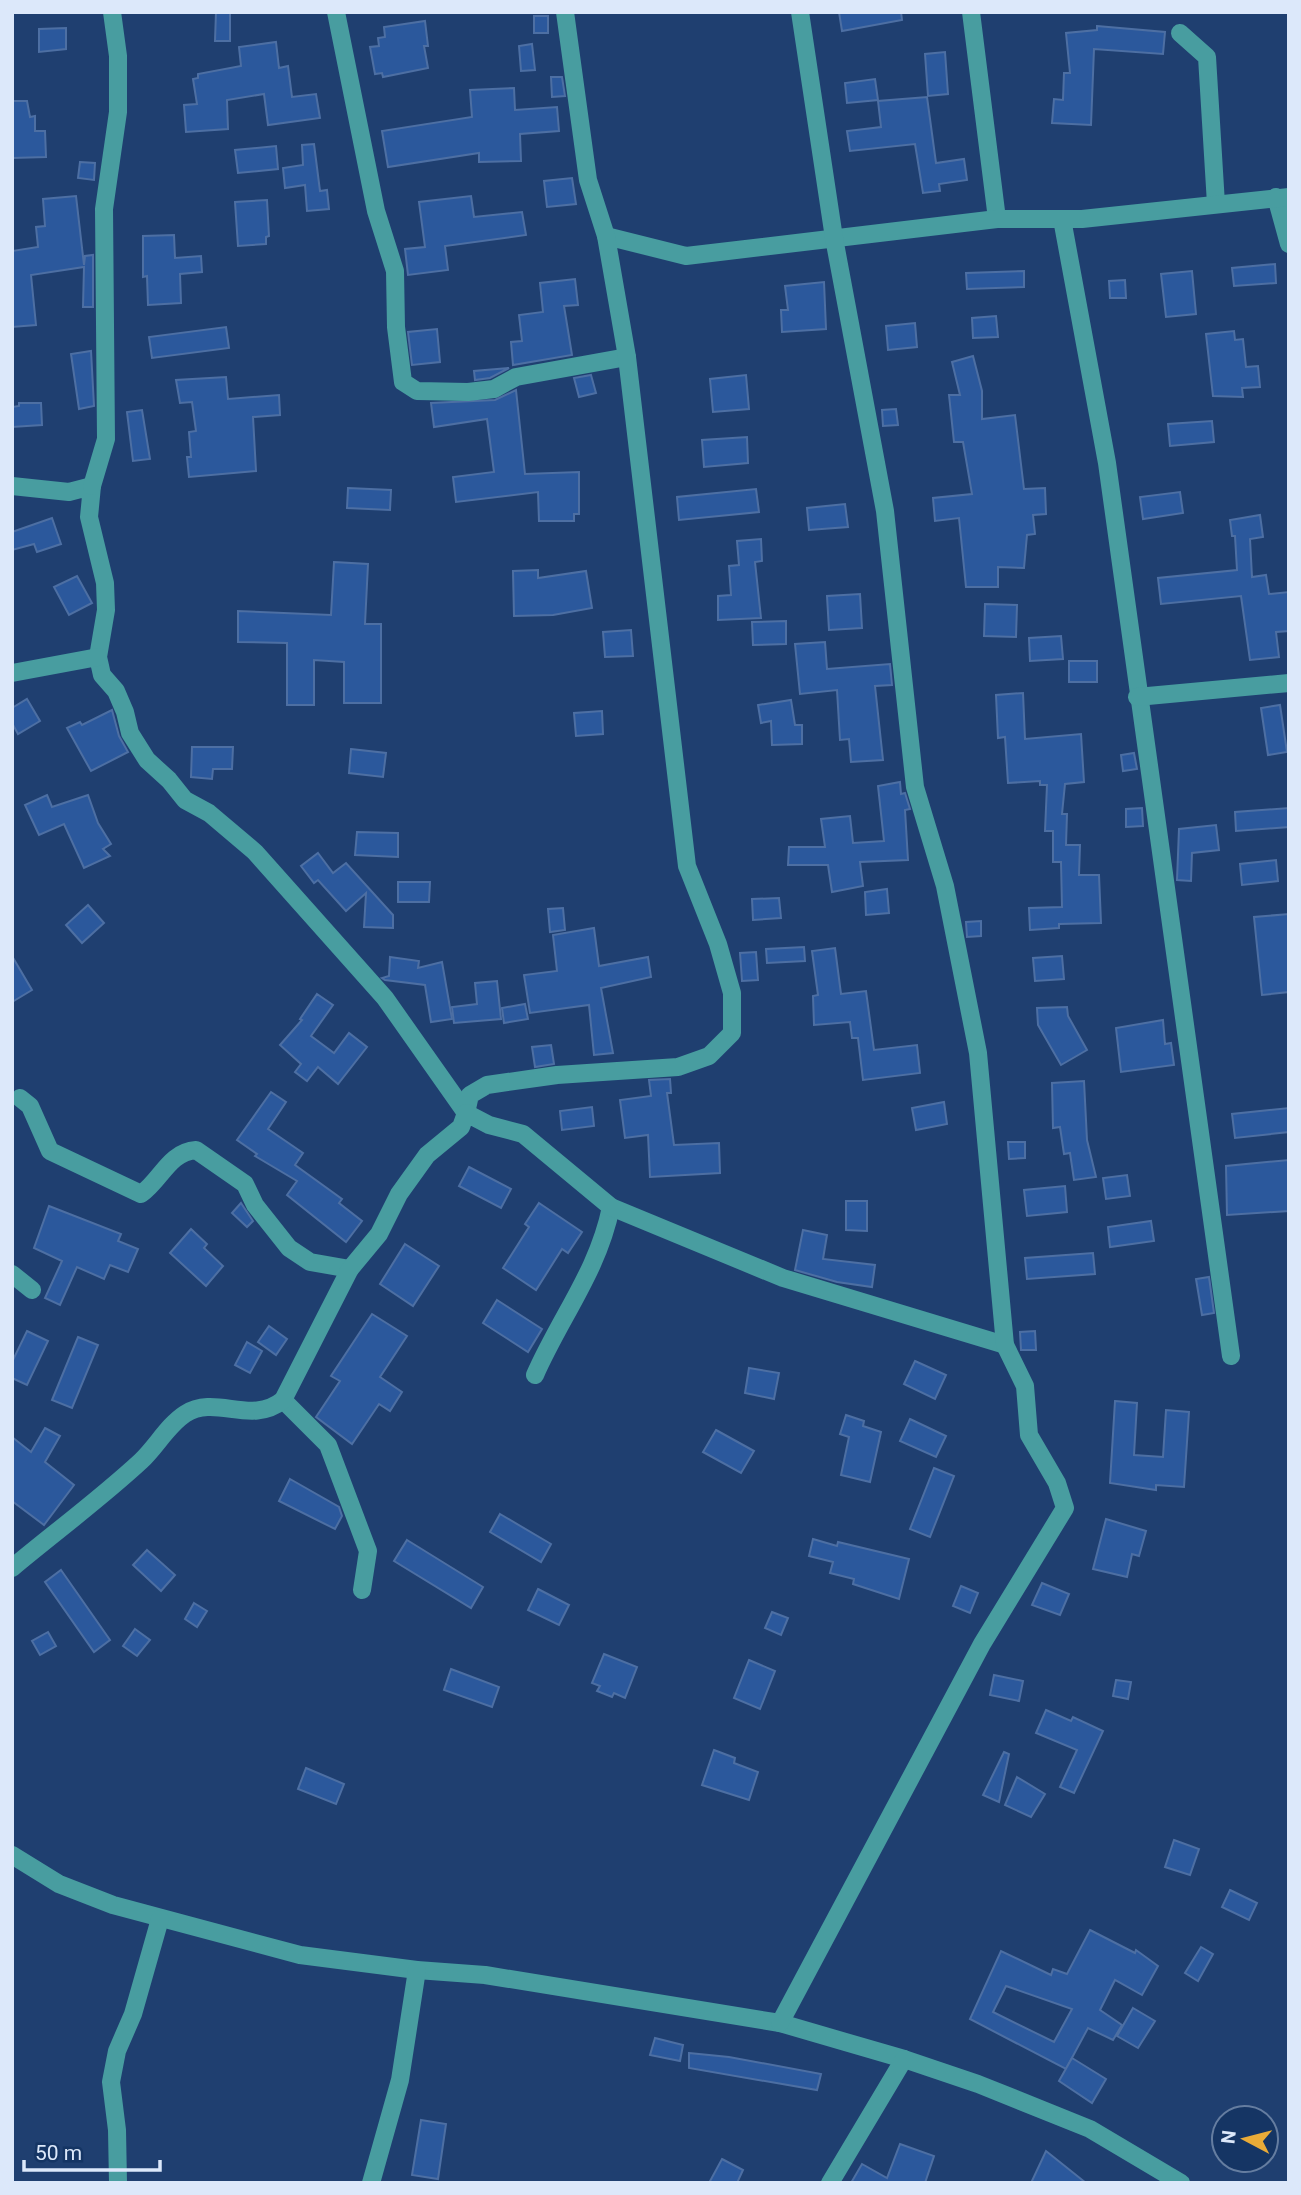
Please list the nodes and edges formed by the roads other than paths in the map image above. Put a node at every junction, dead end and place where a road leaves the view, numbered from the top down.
1 (112, 12) edge
2 (335, 12) edge
3 (565, 12) edge
4 (800, 12) edge
5 (971, 12) edge
6 (1180, 33) dead end
7 (1282, 197) edge
8 (1216, 204) junction
9 (997, 219) junction
10 (1062, 219) junction
11 (606, 236) junction
12 (834, 238) junction
13 (1289, 244) edge
14 (626, 357) junction
15 (12, 486) edge
16 (92, 486) junction
17 (98, 657) junction
18 (12, 673) edge
19 (1289, 683) edge
20 (1137, 697) junction
21 (20, 1098) dead end
22 (466, 1113) junction
23 (611, 1207) junction
24 (350, 1269) junction
25 (12, 1274) edge
26 (32, 1290) dead end
27 (1005, 1345) junction
28 (1231, 1356) dead end
29 (535, 1375) dead end
30 (283, 1400) junction
31 (12, 1568) edge
32 (362, 1590) dead end
33 (12, 1855) edge
34 (31, 1867) junction
35 (12, 1870) edge
36 (160, 1919) junction
37 (418, 1970) junction
38 (780, 2023) junction
39 (904, 2059) junction
40 (118, 2183) edge
41 (371, 2183) edge
42 (830, 2183) edge
43 (1181, 2183) edge

1 - 16 street
2 - 14 street
3 - 11 street
4 - 12 street
5 - 9 street
6 - 8 street
7 - 8 street
7 - 13 street
8 - 10 street
9 - 10 street
9 - 12 street
10 - 20 street
11 - 12 street
11 - 14 street
12 - 27 street
14 - 22 street
15 - 16 street
16 - 17 street
17 - 18 street
17 - 22 street
19 - 20 street
20 - 28 street
21 - 24 street
22 - 23 street
22 - 24 street
23 - 27 street
23 - 29 street
24 - 30 street
25 - 26 street
27 - 38 street
30 - 31 street
30 - 32 street
33 - 34 street
34 - 35 street
34 - 36 street
36 - 37 street
36 - 40 street
37 - 38 street
37 - 41 street
38 - 39 street
39 - 42 street
39 - 43 street

